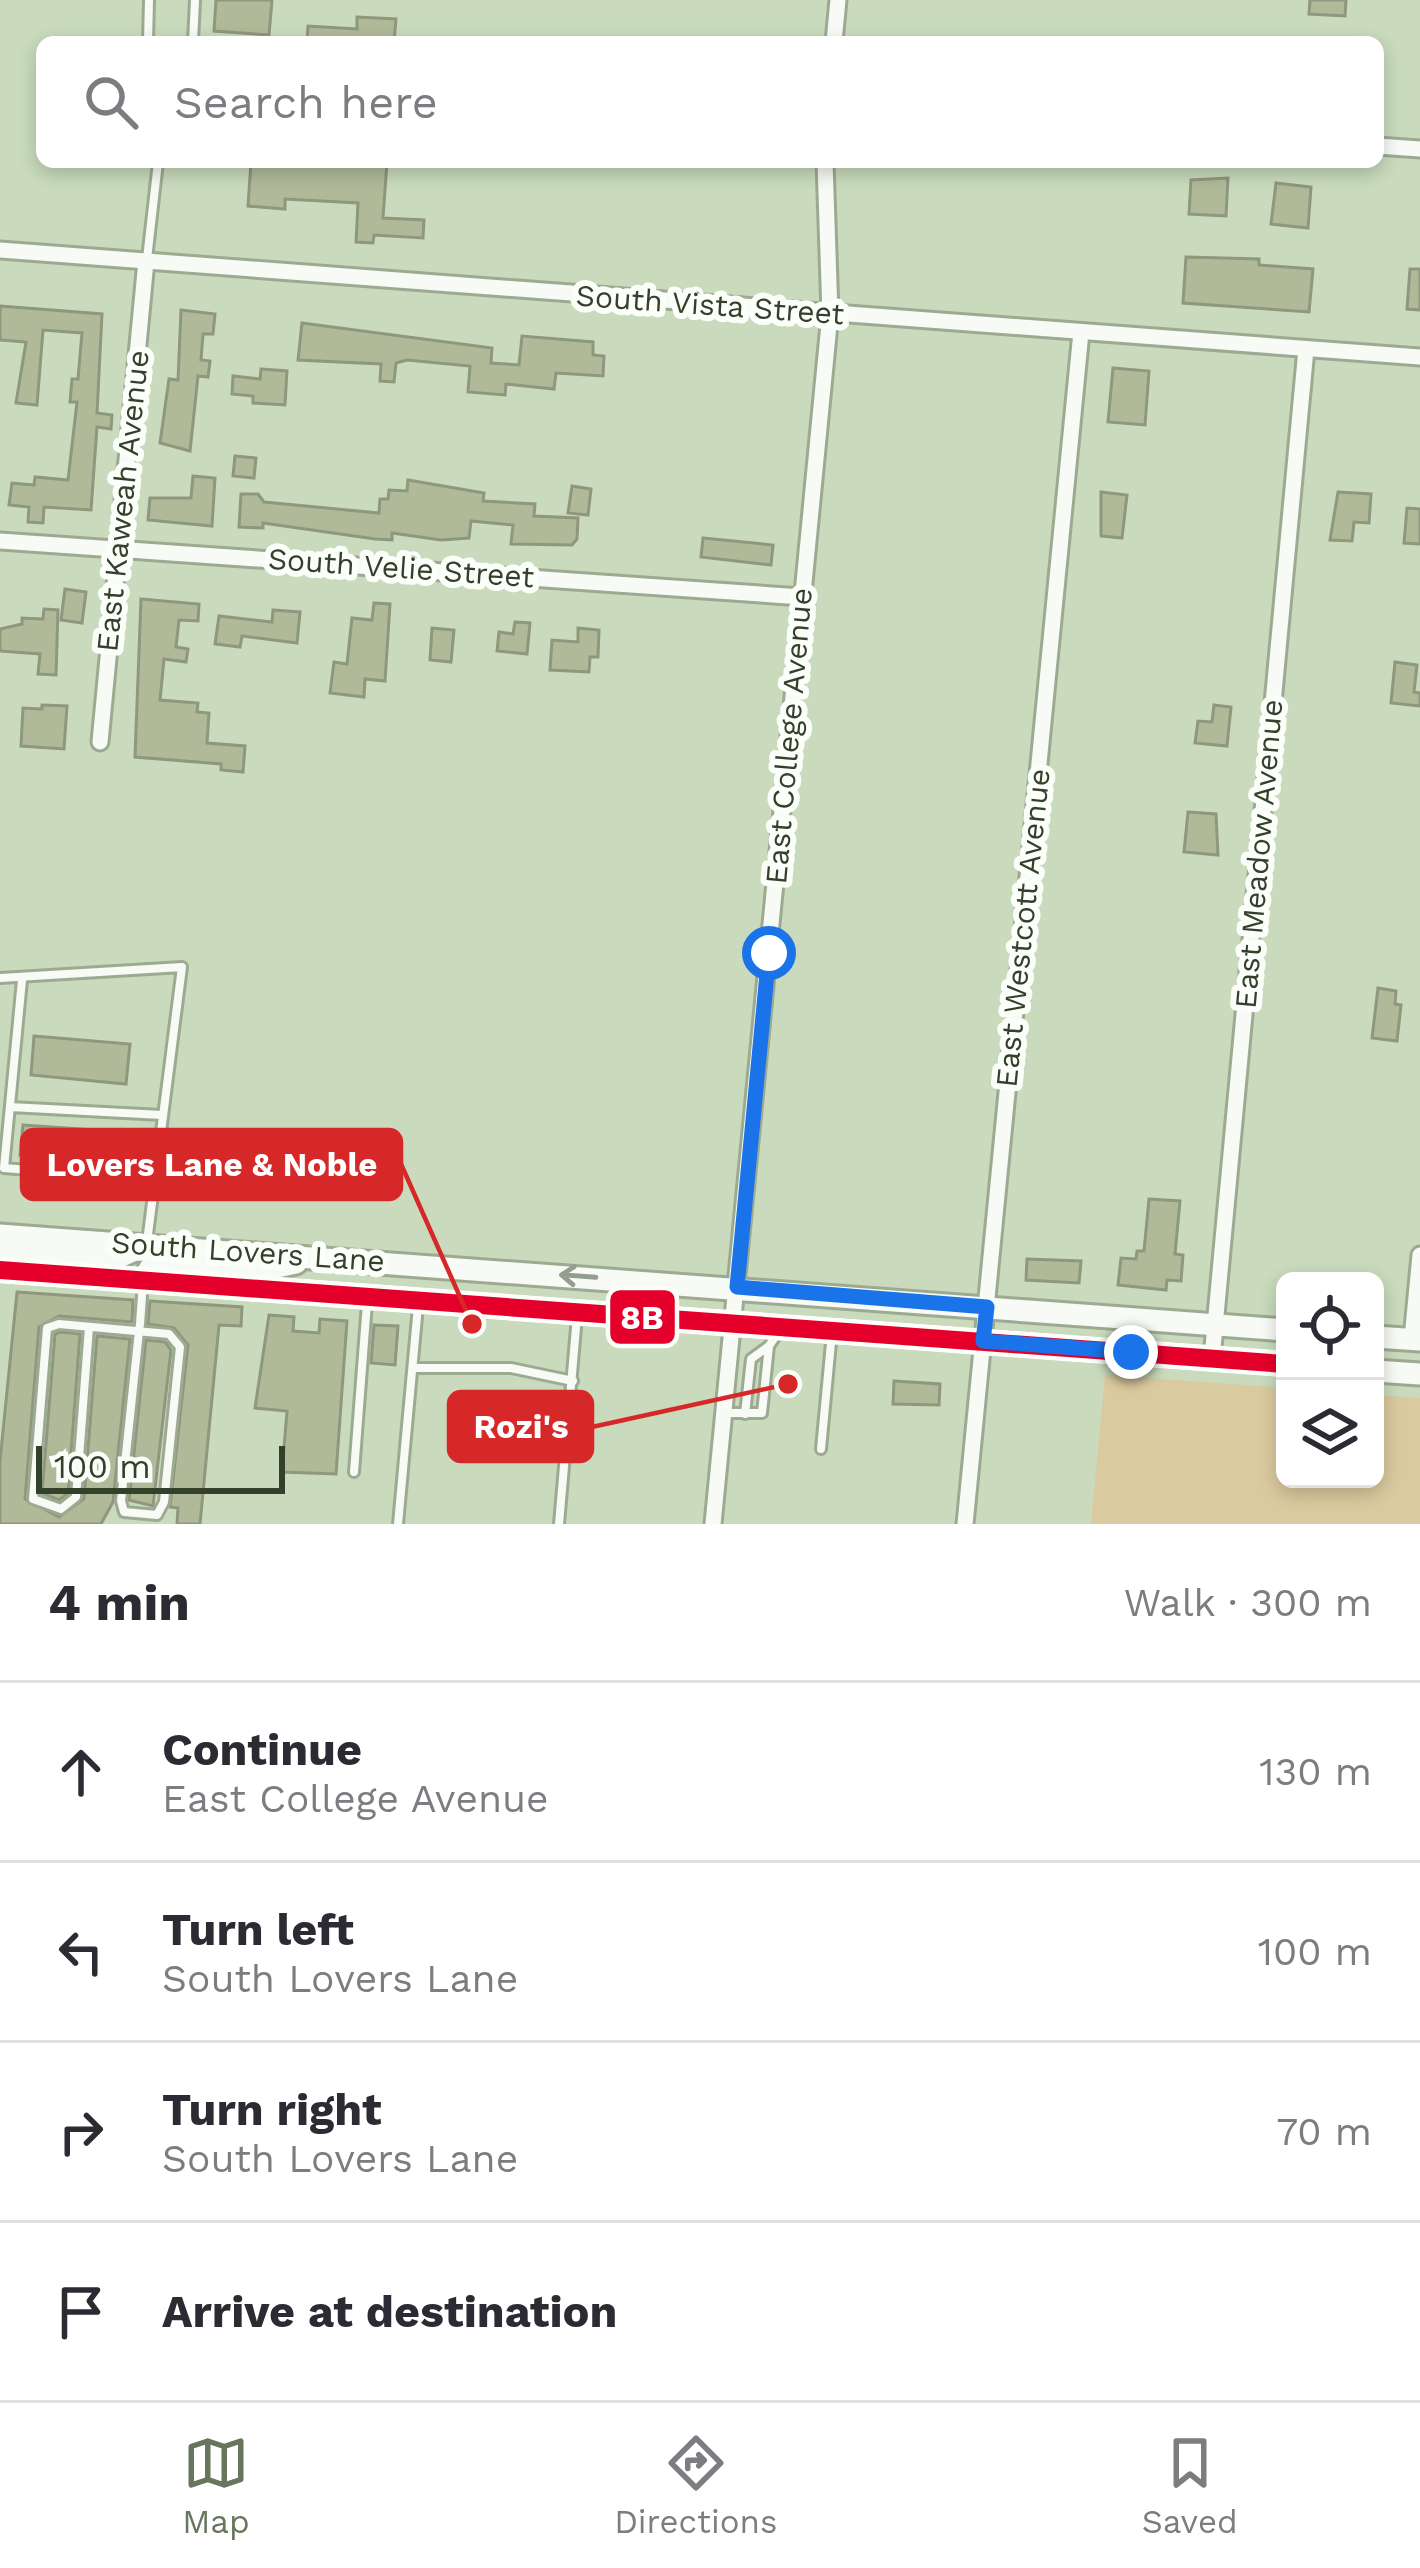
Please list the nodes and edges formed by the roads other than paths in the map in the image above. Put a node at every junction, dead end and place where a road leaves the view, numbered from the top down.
1 (149, 0) edge
2 (195, 0) edge
3 (838, 0) edge
4 (148, 36) edge
5 (193, 36) edge
6 (835, 36) edge
7 (1384, 146) edge
8 (1420, 149) edge
9 (157, 168) edge
10 (825, 168) edge
11 (0, 250) edge
12 (146, 261) junction
13 (830, 314) junction
14 (1081, 332) junction
15 (1306, 349) junction
16 (1420, 357) edge
17 (0, 541) edge
18 (118, 549) junction
19 (802, 597) junction
20 (100, 742) dead end
21 (0, 978) edge
22 (22, 980) junction
23 (10, 1107) junction
24 (162, 1115) junction
25 (153, 1180) junction
26 (0, 1235) edge
27 (147, 1244) junction
28 (0, 1253) edge
29 (1420, 1256) edge
30 (321, 1258) junction
31 (0, 1270) edge
32 (143, 1280) junction
33 (737, 1287) junction
34 (368, 1295) junction
35 (418, 1299) junction
36 (987, 1307) junction
37 (577, 1312) junction
38 (732, 1322) junction
39 (1215, 1324) junction
40 (783, 1326) junction
41 (89, 1327) junction
42 (1276, 1329) edge
43 (832, 1330) junction
44 (139, 1331) junction
45 (1384, 1337) edge
46 (1416, 1340) edge
47 (983, 1341) junction
48 (770, 1346) junction
49 (1212, 1358) junction
50 (1276, 1363) edge
51 (413, 1368) junction
52 (1384, 1372) edge
53 (1420, 1374) edge
54 (573, 1381) junction
55 (724, 1413) junction
56 (745, 1414) junction
57 (821, 1449) dead end
58 (354, 1472) dead end
59 (398, 1524) edge
60 (559, 1524) edge
61 (713, 1524) edge
62 (965, 1524) edge

1 - 4 lane
2 - 5 lane
3 - 6 street
7 - 8 street
9 - 12 lane
10 - 13 street, East College Avenue
11 - 12 street, South Vista Street
12 - 13 street, South Vista Street
12 - 18 street, East Kaweah Avenue
13 - 14 street, South Vista Street
13 - 19 street, East College Avenue
14 - 15 street, South Vista Street
14 - 36 street, East Westcott Avenue
15 - 16 street, South Vista Street
15 - 39 street, East Meadow Avenue
17 - 18 street, South Velie Street
18 - 19 street, South Velie Street
18 - 20 street, East Kaweah Avenue
19 - 33 street, East College Avenue
21 - 22 lane
22 - 23 lane
22 - 24 lane
23 - 24 lane
23 - 25 lane
24 - 25 lane
25 - 27 lane
26 - 27 main road, South Lovers Lane
27 - 28 main road
27 - 30 main road, South Lovers Lane
29 - 46 street
30 - 32 main road
33 -> 30 main road, South Lovers Lane
31 - 32 main road, South Lovers Lane
32 - 34 main road, South Lovers Lane
32 - 44 lane
33 - 36 main road, South Lovers Lane
33 - 38 street, East College Avenue
34 - 35 main road, South Lovers Lane
34 - 58 lane
35 - 37 main road, South Lovers Lane
35 - 51 lane
36 - 39 main road, South Lovers Lane
36 - 47 street, East Westcott Avenue
37 - 38 main road, South Lovers Lane
37 - 54 lane
38 - 40 main road, South Lovers Lane
38 - 55 street, East College Avenue
39 - 42 main road, South Lovers Lane
39 - 49 street, East Meadow Avenue
40 - 43 main road, South Lovers Lane
40 - 48 lane
41 - 41 lane
41 - 44 lane
43 - 47 main road, South Lovers Lane
43 - 57 lane
44 - 44 lane
45 - 46 main road
47 - 49 main road, South Lovers Lane
47 - 62 street, East Westcott Avenue
48 - 56 lane
48 - 56 lane
49 - 50 main road, South Lovers Lane
51 - 54 lane
51 - 59 lane
52 - 53 main road
54 - 60 lane
55 - 56 lane
55 - 61 street, East College Avenue

